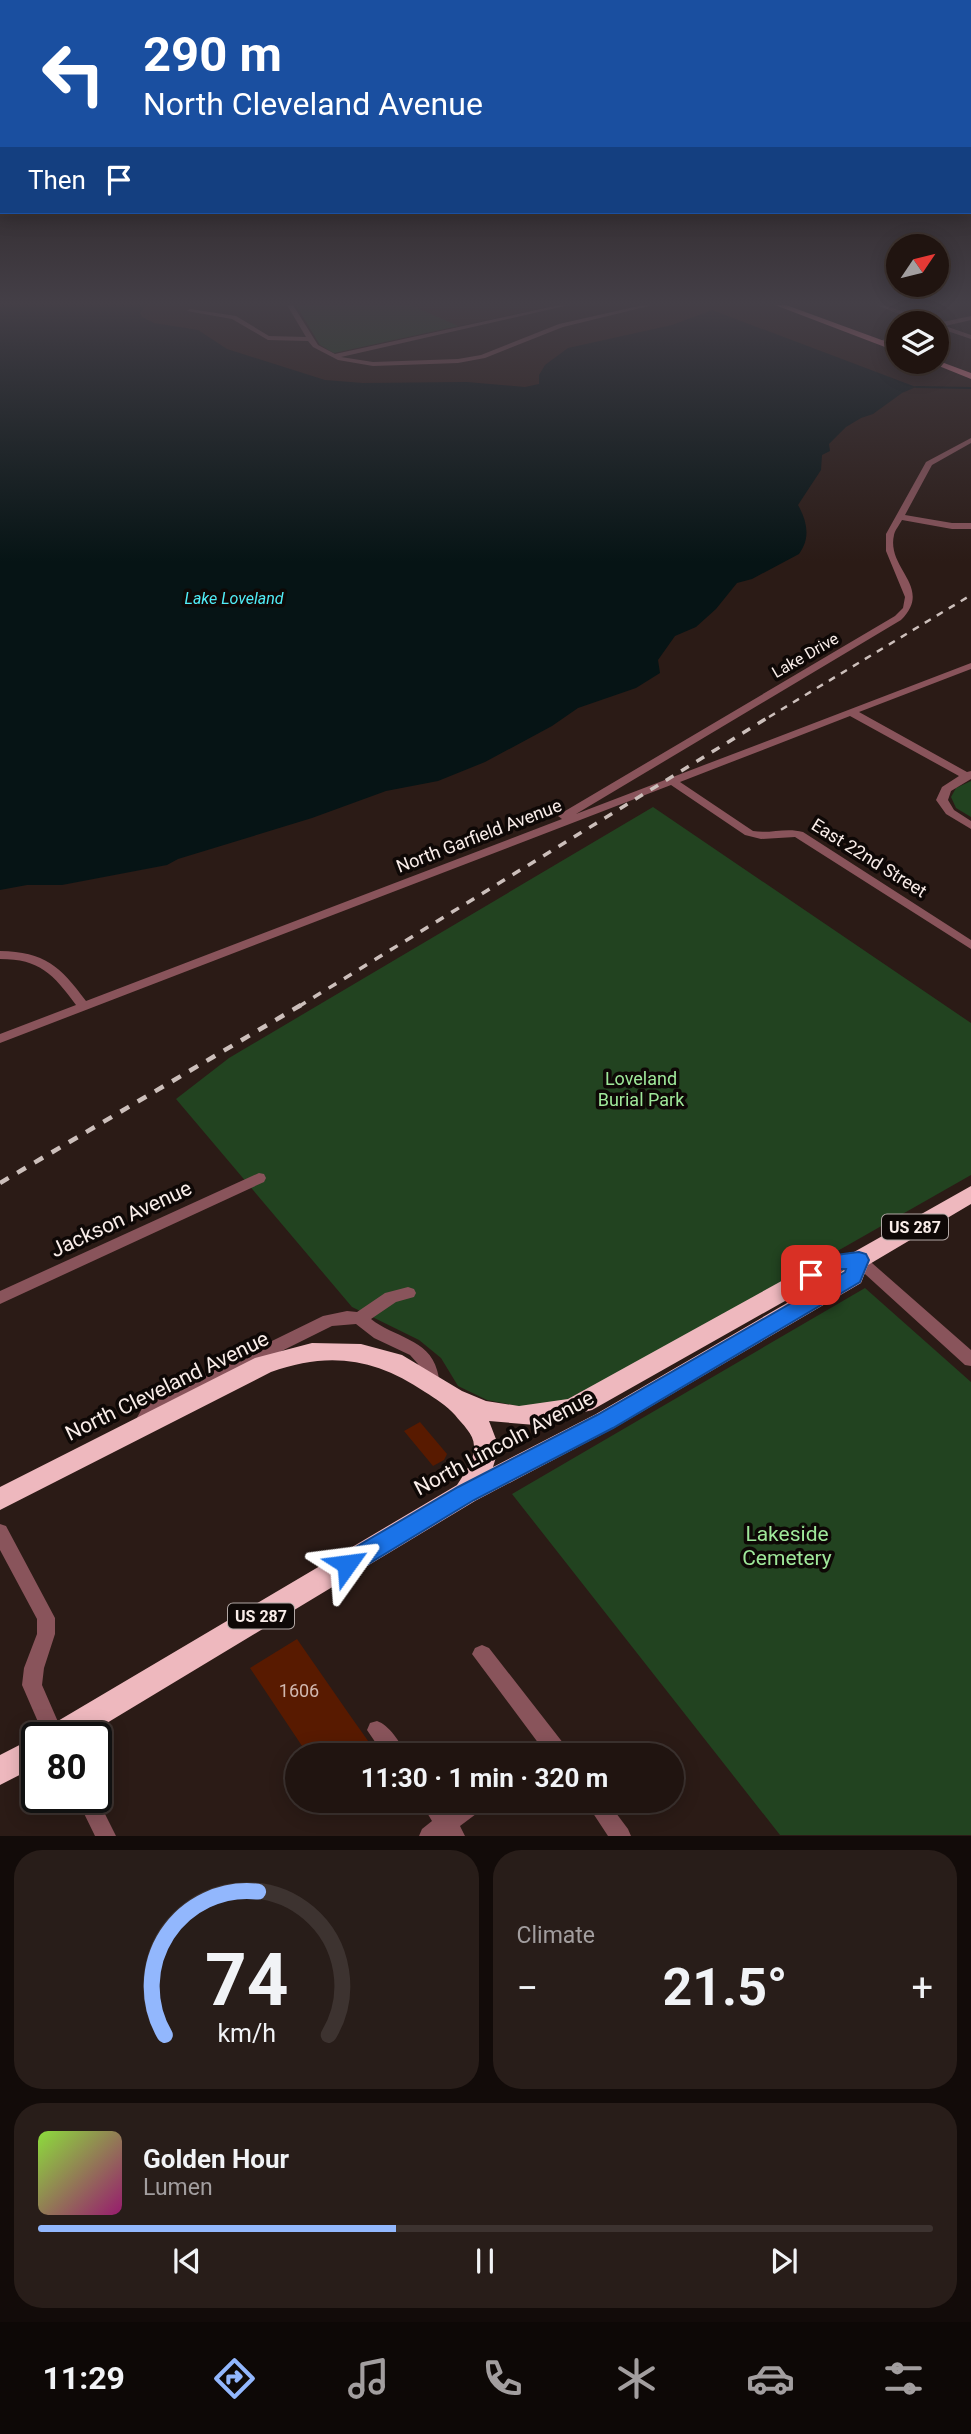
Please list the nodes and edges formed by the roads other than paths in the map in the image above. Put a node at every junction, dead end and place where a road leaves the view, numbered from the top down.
1 (971, 440) edge
2 (900, 517) junction
3 (971, 526) edge
4 (971, 666) edge
5 (851, 712) junction
6 (969, 775) edge
7 (672, 780) junction
8 (971, 826) edge
9 (537, 833) junction
10 (971, 944) edge
11 (0, 956) edge
12 (84, 1007) junction
13 (0, 1039) edge
14 (259, 1178) dead end
15 (971, 1194) edge
16 (859, 1260) junction
17 (408, 1293) dead end
18 (0, 1298) edge
19 (360, 1318) junction
20 (971, 1360) edge
21 (431, 1382) junction
22 (455, 1398) junction
23 (142, 1427) junction
24 (466, 1493) junction
25 (0, 1499) edge
26 (0, 1532) edge
27 (482, 1654) dead end
28 (49, 1722) edge
29 (83, 1722) edge
30 (377, 1730) dead end
31 (387, 1743) edge
32 (545, 1743) edge
33 (21, 1759) edge
34 (0, 1772) edge
35 (94, 1813) edge
36 (439, 1813) edge
37 (466, 1813) edge
38 (604, 1813) edge
39 (451, 1829) edge
40 (106, 1836) edge
41 (429, 1836) edge
42 (621, 1836) edge

1 - 2 street, Lake Drive
2 - 3 street
2 - 9 street, Lake Drive
4 - 5 street, North Garfield Avenue
5 - 6 street
5 - 7 street, North Garfield Avenue
6 - 8 street
7 - 9 street, North Garfield Avenue
7 - 10 street, East 22nd Street
9 - 12 street, North Garfield Avenue
11 - 12 street
12 - 13 street, North Garfield Avenue
14 - 18 street, Jackson Avenue
15 - 16 highway, North Lincoln Avenue / US 287
16 - 20 street
16 - 22 highway, North Cleveland Avenue / US 287
16 - 24 highway, North Lincoln Avenue / US 287
17 - 19 street
19 - 21 street
19 - 23 street
21 - 22 highway, North Cleveland Avenue / US 287
21 - 23 highway, North Cleveland Avenue / US 287
22 - 24 highway
23 - 25 highway, North Cleveland Avenue / US 287
24 - 29 highway, North Lincoln Avenue / US 287
26 - 28 street
27 - 32 street
30 - 31 street
33 - 34 highway
35 - 40 street
36 - 39 street
37 - 39 street
38 - 42 street
39 - 41 street

